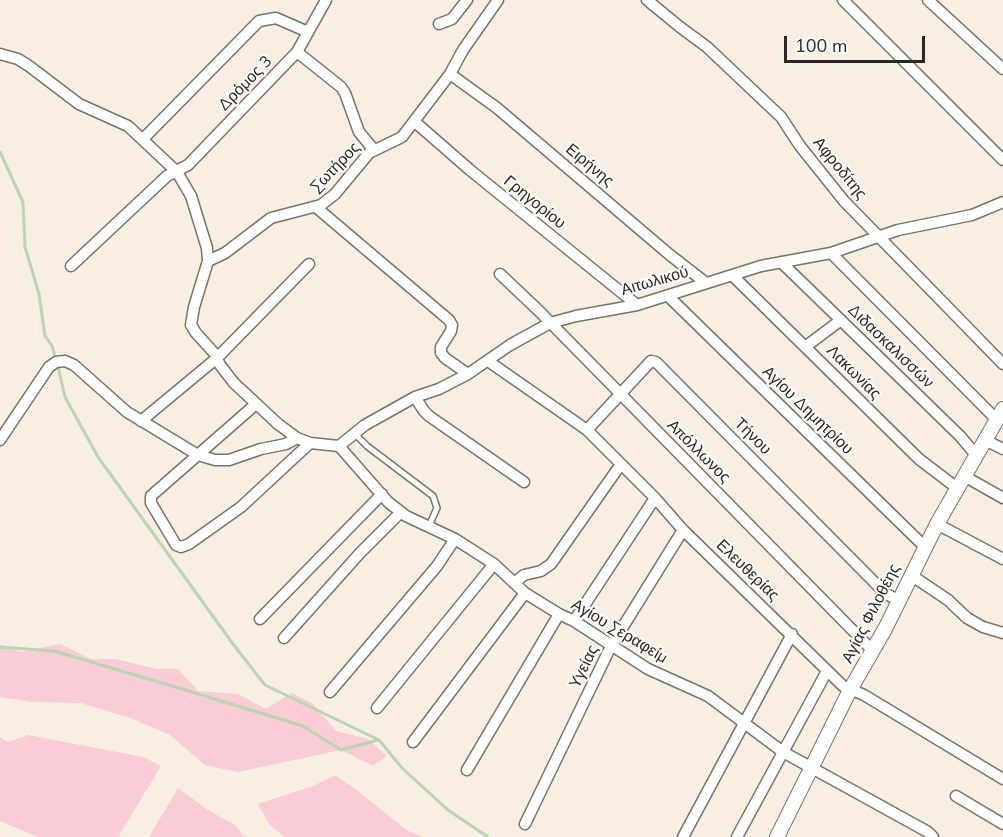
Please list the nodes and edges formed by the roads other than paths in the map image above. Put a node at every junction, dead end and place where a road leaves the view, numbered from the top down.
1 (326, 0) edge
2 (467, 0) edge
3 (498, 0) edge
4 (647, 0) edge
5 (843, 0) edge
6 (928, 0) edge
7 (439, 24) dead end
8 (308, 32) junction
9 (297, 52) junction
10 (0, 54) edge
11 (1003, 69) edge
12 (450, 74) junction
13 (414, 122) junction
14 (143, 139) junction
15 (374, 150) junction
16 (1003, 160) edge
17 (174, 173) junction
18 (1003, 202) edge
19 (317, 208) junction
20 (878, 237) junction
21 (831, 254) junction
22 (208, 261) junction
23 (781, 262) junction
24 (309, 264) dead end
25 (71, 266) dead end
26 (500, 274) dead end
27 (732, 275) junction
28 (706, 283) junction
29 (668, 296) junction
30 (637, 305) junction
31 (841, 320) junction
32 (550, 323) junction
33 (805, 347) junction
34 (217, 358) junction
35 (488, 361) junction
36 (1003, 364) edge
37 (468, 374) junction
38 (620, 394) junction
39 (415, 397) junction
40 (256, 404) junction
41 (1000, 414) edge
42 (141, 421) junction
43 (587, 430) junction
44 (354, 433) junction
45 (297, 438) junction
46 (0, 440) edge
47 (985, 440) junction
48 (310, 443) junction
49 (339, 446) junction
50 (1003, 449) edge
51 (198, 455) junction
52 (976, 455) junction
53 (621, 464) junction
54 (524, 482) dead end
55 (960, 482) junction
56 (382, 494) junction
57 (655, 498) junction
58 (1003, 498) edge
59 (401, 512) junction
60 (937, 524) junction
61 (429, 526) junction
62 (683, 530) junction
63 (455, 539) junction
64 (925, 547) junction
65 (1003, 559) edge
66 (494, 564) junction
67 (911, 575) junction
68 (514, 583) junction
69 (525, 593) junction
70 (898, 601) junction
71 (559, 614) junction
72 (260, 619) dead end
73 (574, 621) junction
74 (1003, 633) edge
75 (792, 634) junction
76 (284, 638) dead end
77 (611, 646) junction
78 (873, 651) junction
79 (827, 671) junction
80 (850, 690) junction
81 (330, 692) dead end
82 (377, 708) dead end
83 (743, 723) junction
84 (413, 742) dead end
85 (783, 752) junction
86 (812, 769) junction
87 (467, 770) dead end
88 (1003, 779) edge
89 (956, 796) dead end
90 (525, 824) dead end
91 (1003, 824) edge
92 (683, 837) edge
93 (737, 837) edge
94 (777, 837) edge
95 (933, 837) edge

1 - 8 street, Δρόμος 3
2 - 7 street
3 - 12 street, Σωτήρος
4 - 20 street, Αφροδίτης
5 - 16 street
6 - 11 street
8 - 9 street, Δρόμος 3
8 - 14 street
9 - 15 street
9 - 17 street, Δρόμος 3
10 - 14 street
12 - 13 street, Σωτήρος
12 - 28 street, Ειρήνης
13 - 15 street, Σωτήρος
13 - 30 street, Γρηγορίου
14 - 17 street
15 - 19 street, Σωτήρος
17 - 22 street
17 - 25 street, Δρόμος 3
18 - 20 street, Αιτωλικού
19 - 22 street, Σωτήρος
19 - 37 street
20 - 21 street, Αιτωλικού
20 - 36 street, Αφροδίτης
21 - 23 street, Αιτωλικού
21 - 41 street
22 - 34 street
23 - 27 street, Αιτωλικού
23 - 31 street, Διδασκαλισσών
24 - 34 street
26 - 32 street, Απόλλωνος
27 - 28 street, Αιτωλικού
27 - 33 street, Λακωνίας
28 - 29 street, Αιτωλικού
29 - 30 street, Αιτωλικού
29 - 64 street, Αγίου Δημητρίου
30 - 32 street, Αιτωλικού
31 - 33 street
31 - 52 street, Διδασκαλισσών
32 - 35 street, Αιτωλικού
32 - 38 street, Απόλλωνος
33 - 55 street, Λακωνίας
34 - 40 street
34 - 42 street
35 - 37 street, Αιτωλικού
35 - 43 street, Ελευθερίας
37 - 39 street, Αιτωλικού
38 - 43 street, Τήνου
38 - 70 street, Τήνου
38 - 78 street, Απόλλωνος
39 - 44 street, Αιτωλικού
39 - 54 street
40 - 45 street
40 - 51 street
41 - 47 street, Αγίας Φιλοθέης
42 - 46 street
42 - 51 street
43 - 53 street, Ελευθερίας
44 - 49 street, Αιτωλικού
44 - 61 lane
45 - 48 street
45 - 51 street
47 - 50 street
47 - 52 street, Αγίας Φιλοθέης
48 - 49 street
48 - 51 street
49 - 56 street, Αγίου Σεραφείμ
52 - 55 street, Αγίας Φιλοθέης
53 - 57 street, Ελευθερίας
53 - 68 street
55 - 58 street, Λακωνίας
55 - 60 street, Αγίας Φιλοθέης
56 - 59 street, Αγίου Σεραφείμ
56 - 72 street
57 - 62 street, Ελευθερίας
57 - 73 street
59 - 61 street, Αγίου Σεραφείμ
59 - 76 street
60 - 64 street, Αγίας Φιλοθέης
60 - 65 street
61 - 63 street, Αγίου Σεραφείμ
62 - 75 street, Ελευθερίας
62 - 77 street, Υγείας
63 - 66 street, Αγίου Σεραφείμ
63 - 81 street
64 - 67 street, Αγίας Φιλοθέης
66 - 68 street, Αγίου Σεραφείμ
66 - 82 street
67 - 70 street, Αγίας Φιλοθέης
67 - 74 street
68 - 69 street, Αγίου Σεραφείμ
69 - 71 street, Αγίου Σεραφείμ
69 - 84 street
70 - 78 street, Αγίας Φιλοθέης
71 - 73 street, Αγίου Σεραφείμ
71 - 87 street
73 - 77 street, Αγίου Σεραφείμ
75 - 79 street, Ελευθερίας
75 - 83 street
77 - 83 street, Αγίου Σεραφείμ
77 - 90 street, Υγείας
78 - 80 street, Αγίας Φιλοθέης
79 - 80 street, Ελευθερίας
79 - 85 street
80 - 86 street, Αγίας Φιλοθέης
80 - 88 street, Ελευθερίας
83 - 85 street, Αγίου Σεραφείμ
83 - 92 street
85 - 86 street, Αγίου Σεραφείμ
85 - 93 street
86 - 94 street, Αγίας Φιλοθέης
86 - 95 street, Αγίου Σεραφείμ
89 - 91 street

